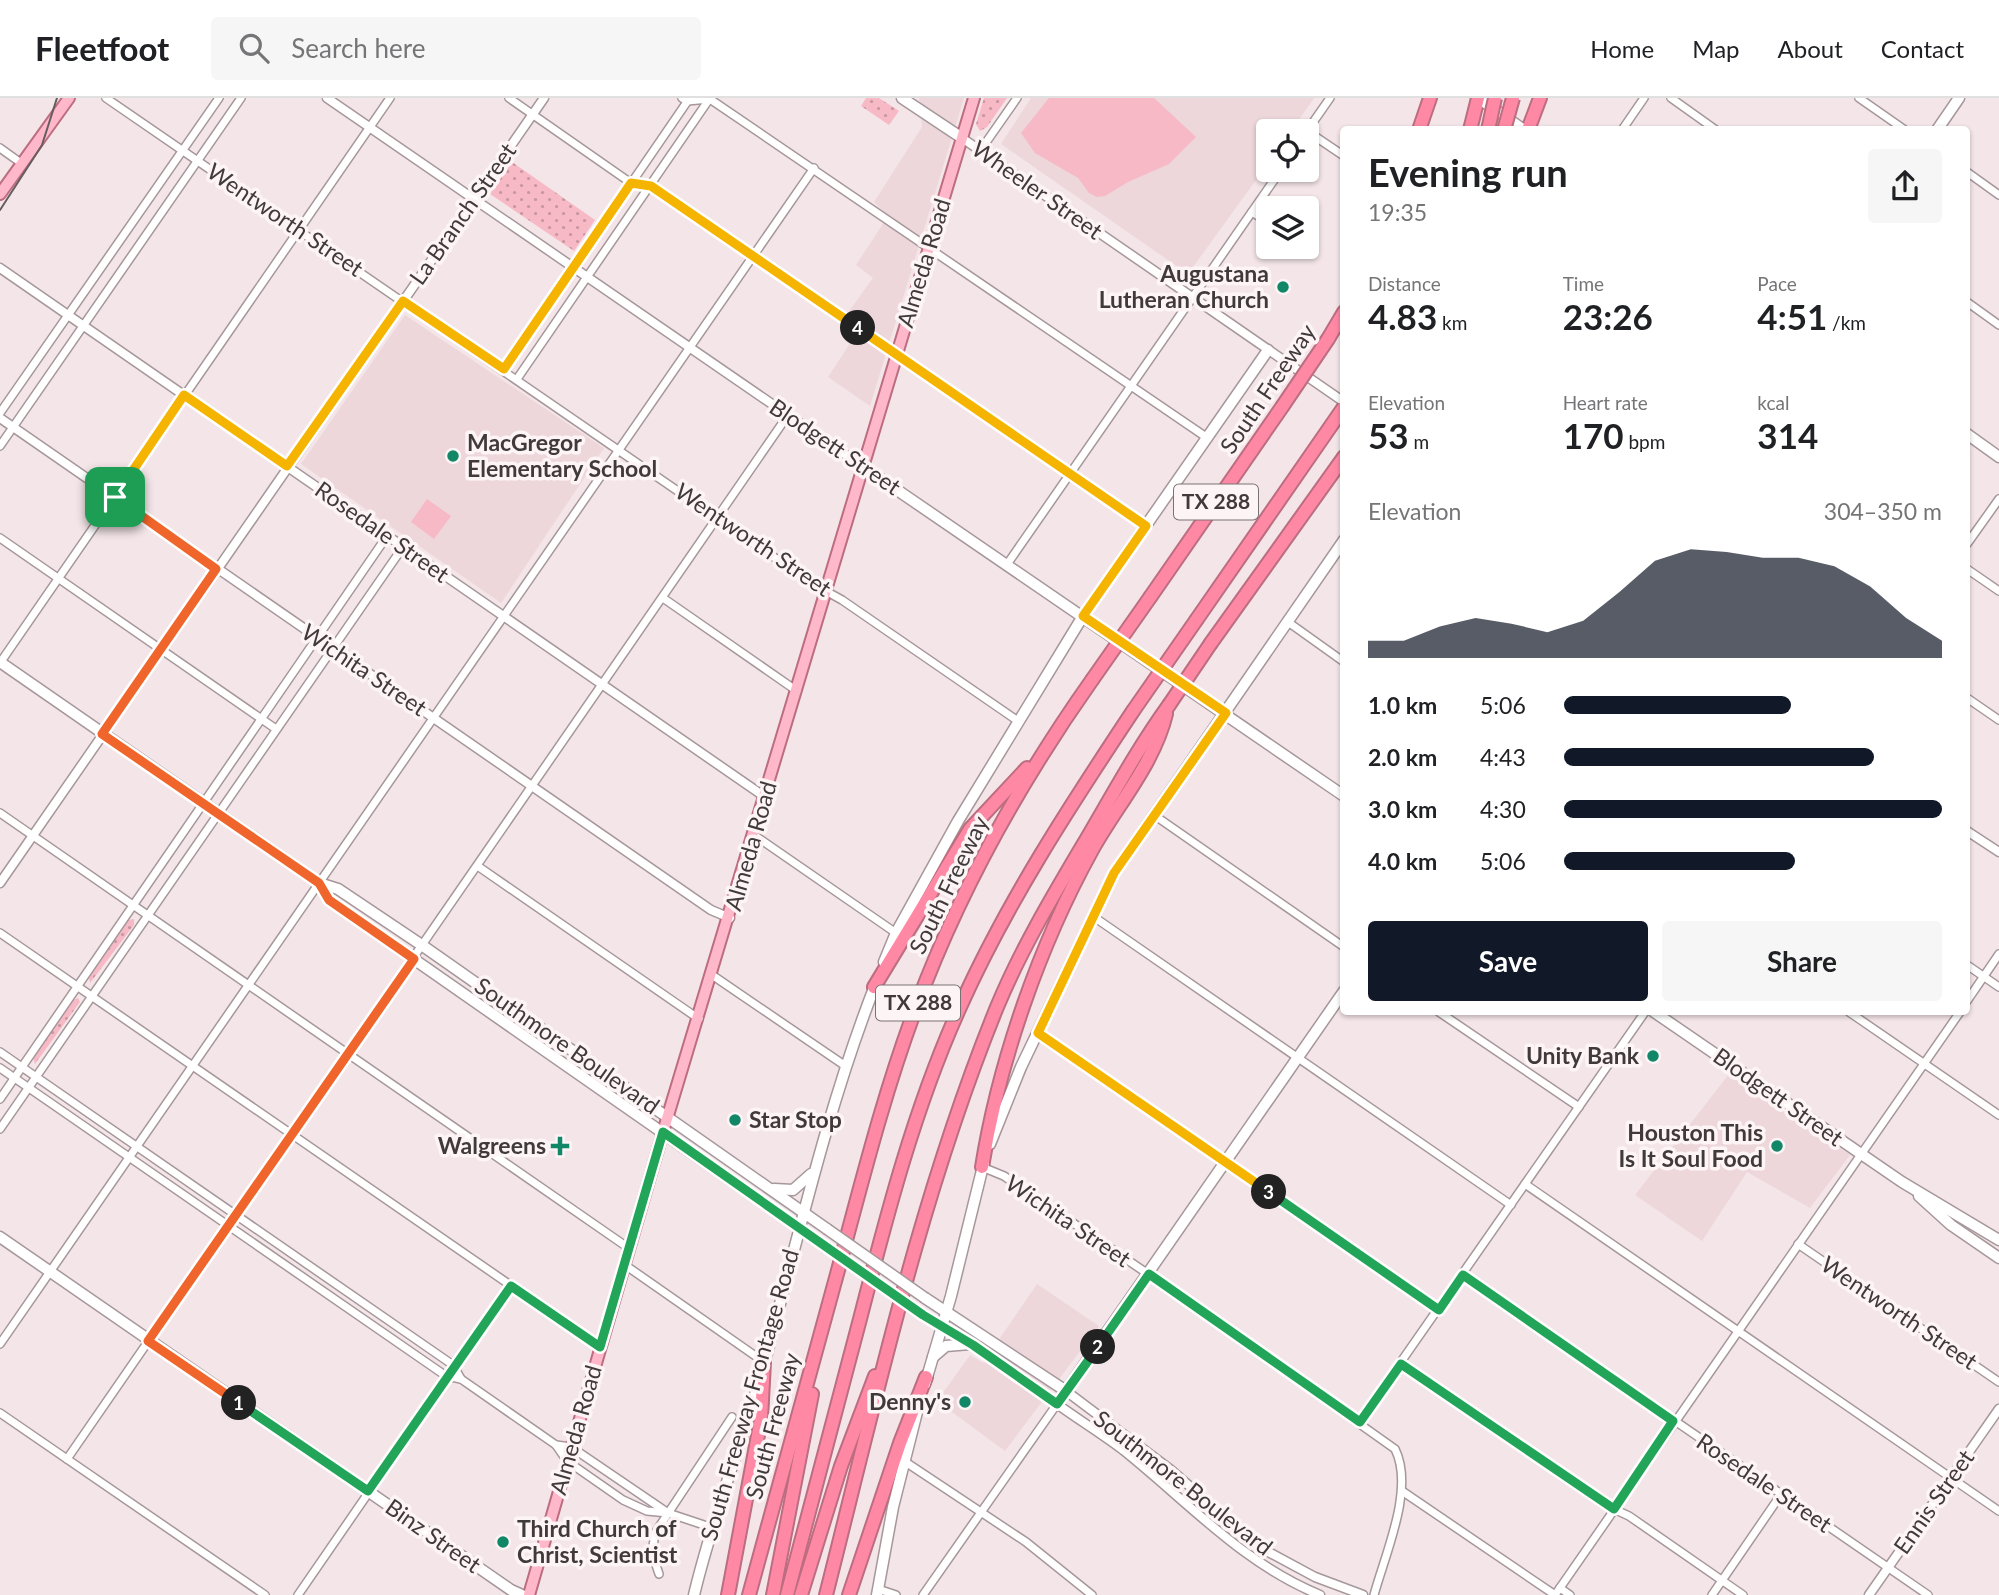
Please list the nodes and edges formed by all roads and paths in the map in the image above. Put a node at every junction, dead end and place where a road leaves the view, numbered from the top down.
1 (106, 98) edge
2 (219, 98) edge
3 (241, 98) edge
4 (327, 98) edge
5 (390, 98) edge
6 (509, 98) edge
7 (544, 98) edge
8 (710, 98) edge
9 (902, 98) edge
10 (974, 98) edge
11 (1017, 98) edge
12 (1330, 98) edge
13 (1430, 98) edge
14 (1478, 98) edge
15 (1495, 98) edge
16 (1513, 98) edge
17 (1539, 98) edge
18 (1644, 98) edge
19 (1671, 98) edge
20 (1859, 98) edge
21 (1959, 98) edge
22 (686, 99) edge
23 (63, 100) edge
24 (533, 115) junction
25 (1315, 119) edge
26 (1421, 125) edge
27 (1471, 126) edge
28 (1489, 126) edge
29 (1505, 126) edge
30 (1520, 126) edge
31 (1528, 126) edge
32 (1625, 126) edge
33 (1710, 126) edge
34 (1899, 126) edge
35 (1940, 126) edge
36 (370, 128) junction
37 (962, 138) junction
38 (1319, 139) edge
39 (0, 148) edge
40 (980, 151) junction
41 (183, 152) junction
42 (1340, 153) edge
43 (196, 160) junction
44 (21, 163) junction
45 (814, 168) junction
46 (1970, 175) edge
47 (1272, 182) edge
48 (631, 183) junction
49 (651, 186) junction
50 (0, 194) edge
51 (1999, 195) edge
52 (473, 199) junction
53 (1252, 212) junction
54 (1256, 215) edge
55 (299, 230) junction
56 (929, 248) junction
57 (753, 255) junction
58 (0, 268) edge
59 (572, 268) junction
60 (587, 278) junction
61 (1193, 298) junction
62 (403, 301) junction
63 (1970, 304) edge
64 (68, 315) junction
65 (1340, 319) edge
66 (82, 325) junction
67 (1999, 325) edge
68 (689, 348) junction
69 (1268, 350) junction
70 (896, 355) junction
71 (504, 369) junction
72 (517, 379) junction
73 (1132, 387) junction
74 (184, 395) junction
75 (1340, 401) edge
76 (1340, 410) edge
77 (0, 415) edge
78 (788, 415) junction
79 (13, 427) junction
80 (1970, 437) edge
81 (1206, 438) junction
82 (0, 446) edge
83 (619, 449) junction
84 (1999, 457) edge
85 (1340, 463) edge
86 (287, 466) junction
87 (865, 468) junction
88 (1071, 473) junction
89 (115, 497) junction
90 (1999, 499) edge
91 (718, 518) junction
92 (1146, 526) junction
93 (387, 536) junction
94 (0, 538) edge
95 (1970, 540) edge
96 (1340, 546) edge
97 (403, 547) junction
98 (1008, 563) junction
99 (216, 569) junction
100 (1970, 571) edge
101 (58, 578) junction
102 (826, 591) junction
103 (1999, 591) edge
104 (663, 598) junction
105 (503, 616) junction
106 (1083, 616) junction
107 (1287, 622) junction
108 (317, 639) junction
109 (332, 649) junction
110 (160, 650) junction
111 (1340, 659) edge
112 (0, 662) edge
113 (603, 685) junction
114 (797, 691) junction
115 (1970, 700) edge
116 (1226, 713) junction
117 (433, 717) junction
118 (262, 719) junction
119 (1999, 720) edge
120 (1018, 721) junction
121 (276, 729) junction
122 (102, 734) junction
123 (1155, 736) junction
124 (1041, 752) junction
125 (534, 786) junction
126 (1340, 793) edge
127 (765, 797) junction
128 (204, 805) junction
129 (0, 813) edge
130 (217, 814) junction
131 (1154, 815) junction
132 (1970, 833) edge
133 (33, 835) junction
134 (754, 835) junction
135 (1999, 852) edge
136 (479, 867) junction
137 (0, 883) edge
138 (319, 883) junction
139 (133, 906) junction
140 (147, 915) junction
141 (1094, 917) junction
142 (730, 918) junction
143 (0, 933) edge
144 (896, 933) junction
145 (1340, 944) edge
146 (423, 946) junction
147 (1999, 954) edge
148 (414, 959) junction
149 (1970, 967) edge
150 (712, 975) junction
151 (1983, 976) junction
152 (248, 984) junction
153 (78, 987) junction
154 (874, 987) junction
155 (1999, 987) edge
156 (92, 996) junction
157 (1970, 996) edge
158 (1340, 997) edge
159 (1442, 1015) edge
160 (1642, 1015) edge
161 (1658, 1015) edge
162 (1853, 1015) edge
163 (1958, 1015) edge
164 (699, 1019) junction
165 (1038, 1033) junction
166 (0, 1052) edge
167 (348, 1054) junction
168 (1298, 1056) junction
169 (1925, 1063) junction
170 (192, 1065) junction
171 (594, 1065) junction
172 (22, 1067) junction
173 (847, 1067) junction
174 (0, 1068) edge
175 (36, 1077) junction
176 (15, 1078) junction
177 (585, 1078) junction
178 (29, 1088) junction
179 (0, 1099) edge
180 (1579, 1107) junction
181 (1999, 1115) edge
182 (668, 1116) junction
183 (0, 1129) edge
184 (663, 1132) junction
185 (292, 1133) junction
186 (137, 1146) junction
187 (1860, 1153) junction
188 (129, 1157) junction
189 (1227, 1163) junction
190 (982, 1167) junction
191 (816, 1168) junction
192 (1902, 1182) junction
193 (1525, 1185) junction
194 (771, 1188) junction
195 (1511, 1205) junction
196 (802, 1212) junction
197 (236, 1215) junction
198 (228, 1226) junction
199 (798, 1226) junction
200 (0, 1237) edge
201 (1999, 1240) edge
202 (1798, 1244) junction
203 (630, 1248) junction
204 (1999, 1258) edge
205 (625, 1265) junction
206 (838, 1270) junction
207 (50, 1271) junction
208 (1149, 1274) junction
209 (1463, 1275) junction
210 (511, 1286) junction
211 (1439, 1310) junction
212 (946, 1311) junction
213 (898, 1313) junction
214 (941, 1327) junction
215 (1739, 1332) junction
216 (148, 1341) junction
217 (0, 1344) edge
218 (973, 1345) junction
219 (600, 1347) junction
220 (933, 1357) junction
221 (764, 1362) junction
222 (1401, 1364) junction
223 (453, 1366) junction
224 (446, 1376) junction
225 (926, 1377) junction
226 (461, 1379) junction
227 (1999, 1382) edge
228 (1066, 1391) junction
229 (1057, 1404) junction
230 (1999, 1409) edge
231 (0, 1413) edge
232 (732, 1417) dead end
233 (1673, 1421) junction
234 (1360, 1422) junction
235 (556, 1445) junction
236 (571, 1447) junction
237 (67, 1459) junction
238 (566, 1461) junction
239 (904, 1461) junction
240 (1952, 1478) junction
241 (368, 1491) junction
242 (1402, 1491) junction
243 (1783, 1493) junction
244 (1614, 1509) junction
245 (982, 1511) junction
246 (1999, 1511) edge
247 (668, 1513) junction
248 (1221, 1516) junction
249 (710, 1527) junction
250 (1212, 1527) junction
251 (701, 1568) junction
252 (1887, 1569) junction
253 (659, 1574) dead end
254 (1722, 1580) junction
255 (877, 1592) edge
256 (1557, 1593) edge
257 (265, 1595) edge
258 (298, 1595) edge
259 (522, 1595) edge
260 (529, 1595) edge
261 (688, 1595) edge
262 (694, 1595) edge
263 (728, 1595) edge
264 (749, 1595) edge
265 (773, 1595) edge
266 (787, 1595) edge
267 (802, 1595) edge
268 (826, 1595) edge
269 (849, 1595) edge
270 (896, 1595) edge
271 (923, 1595) edge
272 (1092, 1595) edge
273 (1320, 1595) edge
274 (1363, 1595) edge
275 (1374, 1595) edge
276 (1570, 1595) edge
277 (1712, 1595) edge
278 (1743, 1595) edge
279 (1869, 1595) edge
280 (1927, 1595) edge

1 - 41 street, Wentworth Street
2 - 41 street
3 - 43 street
4 - 36 street, Blodgett Street
5 - 36 street
6 - 24 street
7 - 24 street, La Branch Street
8 - 22 street
8 - 45 street
8 - 49 street
9 - 37 main road, Wheeler Street
10 - 37 main road, Almeda Road
11 - 40 street
12 - 25 street
13 - 26 highway
14 - 27 highway
14 - 30 main road
15 - 28 highway, bridge
16 - 29 highway, bridge
17 - 31 highway
18 - 32 street
19 - 33 street
20 - 34 street
21 - 35 main road
22 - 48 street
23 - 44 main road
24 - 48 street
24 - 52 street, La Branch Street
36 - 52 street, Blodgett Street
36 - 55 street
37 - 40 street, Wheeler Street
37 - 56 main road, Almeda Road
38 - 42 street
39 - 44 street
40 - 61 street, Wheeler Street
41 - 43 street, Wentworth Street
41 - 64 street
43 - 55 street, Wentworth Street
43 - 66 street
44 - 50 main road
45 - 56 street
45 - 57 street
46 - 51 street
47 - 53 street
48 - 49 street
48 - 59 street
49 - 57 street
49 - 60 street
52 - 59 street, Blodgett Street
52 - 62 street, La Branch Street
53 - 54 street
53 - 61 street
55 - 62 street, Wentworth Street
55 - 74 street
56 - 70 main road, Almeda Road
56 - 73 street
57 - 68 street
57 - 70 street
58 - 64 street, Rosedale Street
59 - 60 street, Blodgett Street
59 - 71 street
60 - 68 street, Blodgett Street
60 - 72 street
61 - 69 street, Wheeler Street
61 - 73 street
62 - 71 street, Wentworth Street
62 - 86 street, La Branch Street
63 - 67 street
64 - 66 street, Rosedale Street
64 - 77 street
65 - 124 highway, South Freeway / TX 288, bridge
66 - 74 street, Rosedale Street
66 - 79 street
68 - 78 street, Blodgett Street
68 - 83 street
69 - 75 street, Wheeler Street
69 - 81 main road, South Freeway Frontage Road
70 - 87 main road, Almeda Road
70 - 88 street
71 - 72 street, Wentworth Street
72 - 83 street, Wentworth Street
73 - 81 street
73 - 88 street
74 - 86 street, Rosedale Street
74 - 89 street
76 - 266 highway, bridge
77 - 79 street, Wichita Street
78 - 87 street, Blodgett Street
78 - 91 street
79 - 82 street
79 - 89 street, Wichita Street
80 - 84 main road
81 - 92 main road, South Freeway Frontage Road
83 - 91 street, Wentworth Street
83 - 105 street
85 - 123 highway, TX 288, bridge
86 - 93 street, Rosedale Street
86 - 99 street, La Branch Street
87 - 98 main road, Blodgett Street
87 - 102 main road, Almeda Road
88 - 92 street
88 - 98 street
89 - 99 street, Wichita Street
89 - 101 street
90 - 95 street
91 - 102 street, Wentworth Street
91 - 104 street
92 - 106 main road, South Freeway Frontage Road
93 - 97 street, Rosedale Street
93 - 108 street
94 - 101 street
96 - 107 main road
97 - 105 street, Rosedale Street
97 - 109 street
98 - 106 main road, Blodgett Street
99 - 108 street, Wichita Street
99 - 110 street, La Branch Street
100 - 103 street
101 - 110 street
101 - 112 street
102 - 114 main road, Almeda Road
102 - 120 street, Wentworth Street
104 - 113 street
104 - 114 street
105 - 113 street, Rosedale Street
105 - 117 street
106 - 116 main road, Blodgett Street
106 - 120 main road, South Freeway Frontage Road
107 - 111 street
107 - 116 main road
108 - 109 street, Wichita Street
108 - 118 street
109 - 117 street, Wichita Street
109 - 121 street
110 - 118 street
110 - 122 street, La Branch Street
112 - 122 main road, Southmore Boulevard
113 - 125 street
113 - 127 street, Rosedale Street
114 - 127 main road, Almeda Road
115 - 119 street
116 - 126 main road, Blodgett Street
116 - 131 main road
117 - 125 street, Wichita Street
117 - 138 street
118 - 121 street
118 - 128 street
120 - 144 main road, South Freeway Frontage Road
121 - 130 street
122 - 128 main road, Southmore Boulevard
122 - 133 street, La Branch Street
123 - 190 highway
123 - 213 highway, TX 288
124 - 154 highway
124 - 206 highway, South Freeway / TX 288
125 - 136 street
125 - 142 street, Wichita Street
127 - 134 main road, Almeda Road
128 - 130 main road, Southmore Boulevard
128 - 139 street
129 - 133 street
130 - 138 main road, Southmore Boulevard
130 - 140 street
131 - 141 main road
131 - 145 street
132 - 135 street
133 - 137 street, La Branch Street
133 - 139 street
134 - 142 main road, Almeda Road
134 - 144 street
136 - 146 street
136 - 164 street
138 - 146 main road, Southmore Boulevard
138 - 148 main road, Southmore Boulevard
138 - 152 street
139 - 140 street
139 - 153 street
140 - 152 street
140 - 156 street
141 - 165 main road
141 - 168 street
142 - 150 main road, Almeda Road
143 - 153 street
144 - 154 main road, South Freeway Frontage Road
146 - 148 street
146 - 171 main road, Southmore Boulevard
147 - 151 street
148 - 167 street
148 - 177 main road, Southmore Boulevard
149 - 151 street
150 - 164 main road, Almeda Road
150 - 173 street
151 - 155 street
151 - 157 street
152 - 167 street
152 - 170 street
153 - 156 street
153 - 172 street
154 - 173 main road, South Freeway Frontage Road
156 - 170 street
156 - 175 street
158 - 168 main road
159 - 180 street
160 - 180 street
161 - 187 main road, Blodgett Street
162 - 169 street
163 - 169 street
164 - 182 main road, Almeda Road
165 - 189 street
165 - 190 main road
166 - 172 street
167 - 185 street
167 - 203 street
168 - 189 main road
168 - 195 street
169 - 181 street
169 - 187 street
170 - 185 street
170 - 186 street
171 - 177 main road
171 - 182 main road, Southmore Boulevard
172 - 175 street
172 - 176 street
173 - 191 main road, South Freeway Frontage Road
174 - 176 street
175 - 178 street
175 - 186 street
176 - 178 street
176 - 179 street
177 - 184 main road, Southmore Boulevard
178 - 183 street
178 - 188 street
180 - 193 street
182 - 184 main road, Almeda Road
182 - 194 main road, Southmore Boulevard
184 - 199 main road, Southmore Boulevard
184 - 203 main road, Almeda Road
185 - 197 street
185 - 210 street
186 - 188 street
186 - 197 street
187 - 192 main road, Blodgett Street
187 - 202 street
188 - 198 street
188 - 207 street
189 - 208 main road
189 - 211 street
190 - 208 street, Wichita Street
190 - 212 main road
191 - 194 main road
191 - 196 main road, South Freeway Frontage Road
192 - 201 main road, Blodgett Street
192 - 204 main road, Blodgett Street
193 - 195 street
193 - 215 street
194 - 196 main road, Southmore Boulevard
195 - 209 street
196 - 199 main road, South Freeway Frontage Road
196 - 212 main road, Southmore Boulevard, bridge
197 - 198 street
197 - 223 street
198 - 216 street
198 - 224 street
199 - 214 main road, Southmore Boulevard, bridge
199 - 221 main road, South Freeway Frontage Road
200 - 207 main road, Binz Street
202 - 215 street
202 - 227 street, Wentworth Street
203 - 205 main road, Almeda Road
205 - 219 main road, Almeda Road
205 - 221 street
206 - 264 highway, South Freeway / TX 288
206 - 265 highway
207 - 216 main road, Binz Street
207 - 217 street
208 - 228 main road
208 - 234 street, Wichita Street
209 - 211 street
209 - 233 street, Rosedale Street
210 - 219 street
210 - 223 street
211 - 222 street
212 - 214 main road
212 - 228 main road, Southmore Boulevard
213 - 267 highway
213 - 268 highway, TX 288
214 - 218 main road, Southmore Boulevard
214 - 220 main road
215 - 233 street
215 - 240 street
216 - 237 street
216 - 241 main road, Binz Street
218 - 220 main road
218 - 229 main road, Southmore Boulevard
219 - 236 main road, Almeda Road
220 - 225 main road
221 - 249 main road, South Freeway Frontage Road
221 - 263 highway
222 - 234 street
222 - 244 street
223 - 224 street
223 - 226 street
224 - 226 street
224 - 241 street
225 - 239 main road
225 - 269 highway
226 - 235 street
228 - 229 main road
228 - 248 street, Southmore Boulevard
229 - 245 street
229 - 250 street, Southmore Boulevard
230 - 240 street, Ennis Street
231 - 237 street
232 - 247 street
233 - 243 street, Rosedale Street
233 - 244 street
234 - 242 street, Wichita Street
235 - 236 street
235 - 238 street
236 - 238 main road, Almeda Road
236 - 247 street
237 - 257 street
238 - 247 street
238 - 260 main road, Almeda Road
239 - 245 street
239 - 255 main road
240 - 246 street
240 - 252 street, Ennis Street
241 - 258 street
241 - 259 main road, Binz Street
242 - 256 street
242 - 275 street
243 - 252 street, Rosedale Street
243 - 254 street
244 - 254 street
244 - 256 street
245 - 271 street
245 - 272 street
247 - 249 street
247 - 253 street
248 - 250 street
248 - 274 street, Southmore Boulevard
249 - 251 main road, South Freeway Frontage Road
250 - 273 street, Southmore Boulevard
251 - 261 main road
251 - 262 main road, South Freeway Frontage Road
252 - 279 street, Ennis Street
252 - 280 street, Rosedale Street
254 - 277 street
254 - 278 street
255 - 270 street
256 - 276 street

